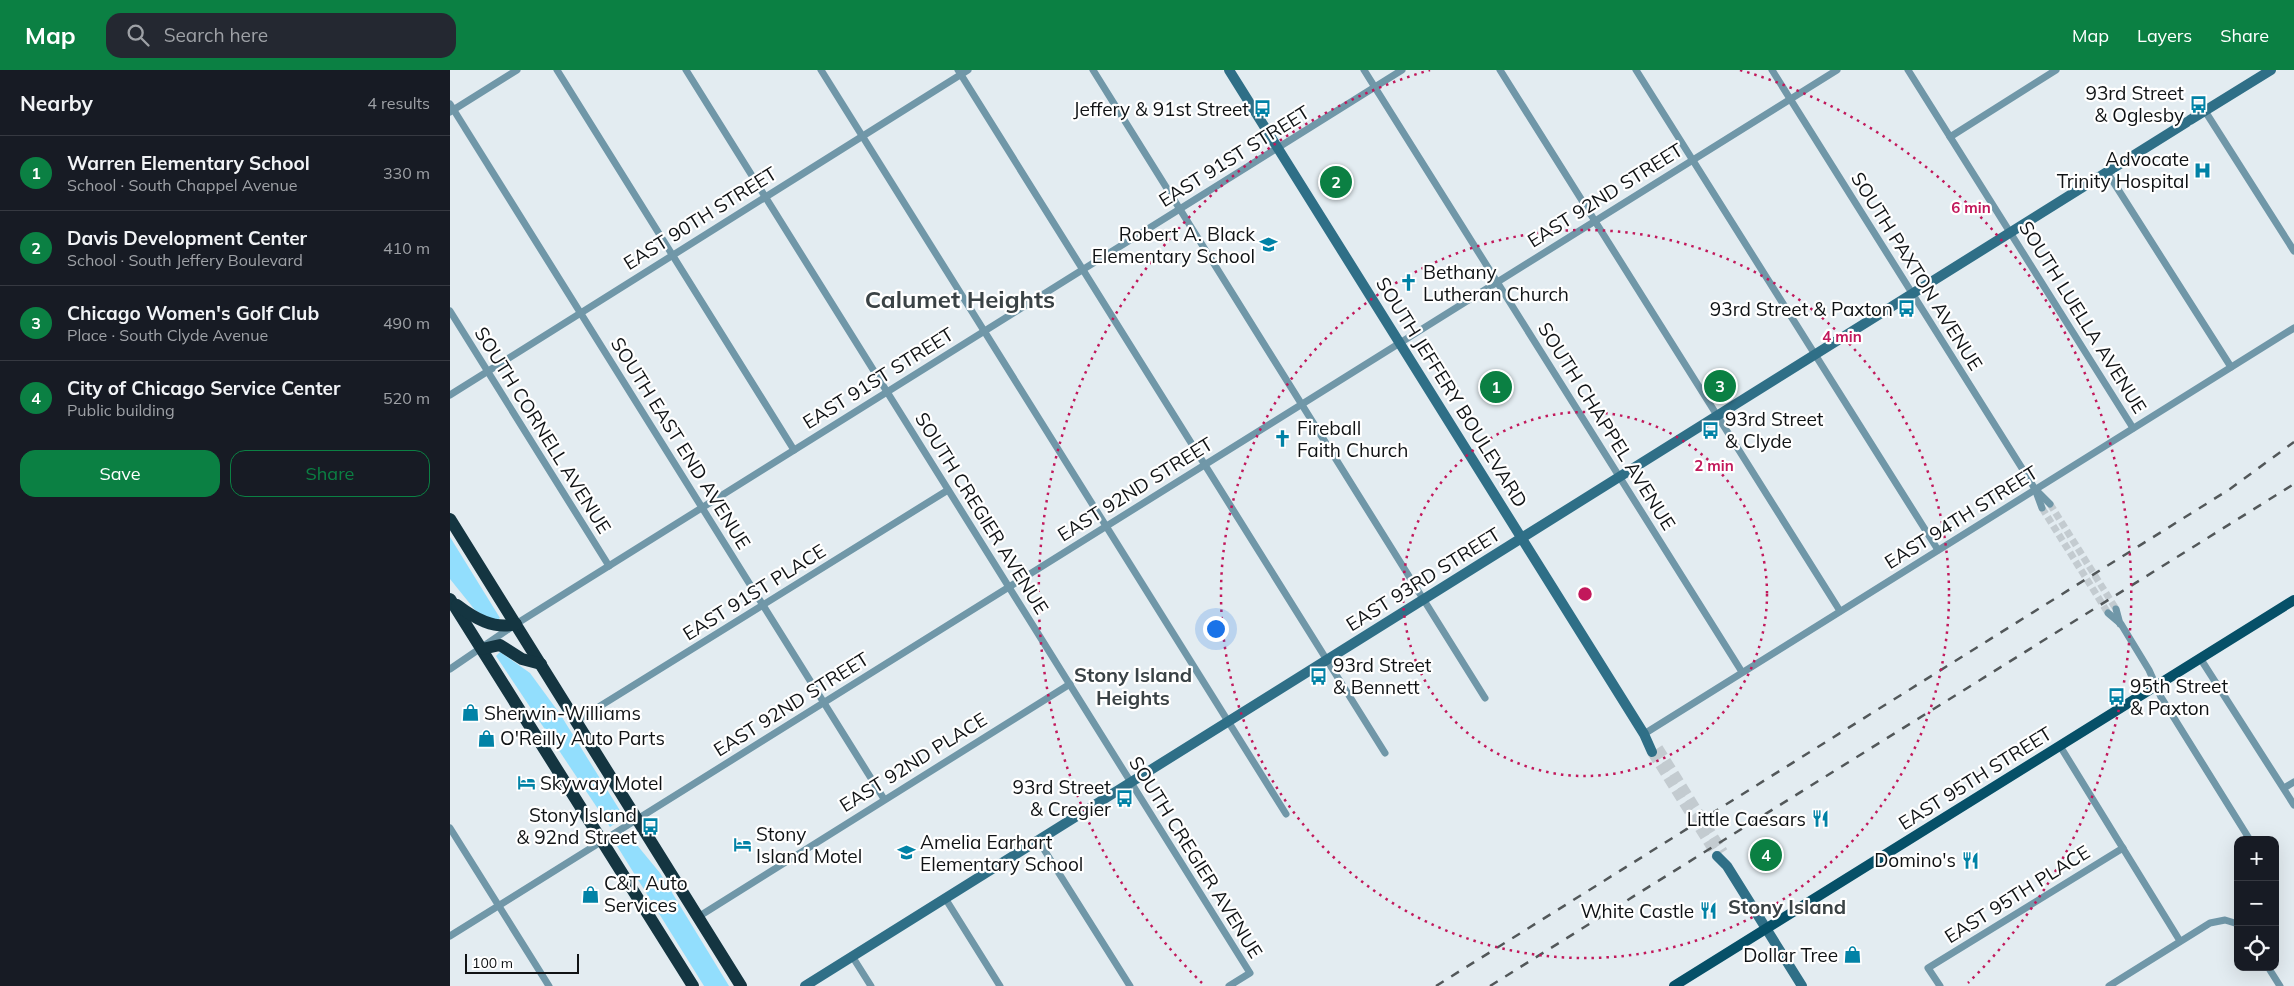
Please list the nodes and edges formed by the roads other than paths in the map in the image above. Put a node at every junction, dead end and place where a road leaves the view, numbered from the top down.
1 (518, 70) edge
2 (557, 70) edge
3 (686, 70) edge
4 (821, 70) edge
5 (968, 70) edge
6 (1093, 70) edge
7 (1229, 70) edge
8 (1364, 70) edge
9 (1402, 70) edge
10 (1500, 70) edge
11 (1636, 70) edge
12 (1772, 70) edge
13 (1836, 70) edge
14 (1908, 70) edge
15 (2056, 70) edge
16 (2271, 70) edge
17 (959, 72) edge
18 (1375, 87) junction
19 (1790, 99) junction
20 (451, 109) edge
21 (2205, 111) junction
22 (862, 136) junction
23 (1950, 137) junction
24 (1278, 148) junction
25 (1692, 160) junction
26 (2107, 172) junction
27 (765, 197) junction
28 (1180, 209) junction
29 (1595, 221) junction
30 (2010, 232) junction
31 (2294, 251) edge
32 (672, 255) junction
33 (1083, 270) junction
34 (1497, 282) junction
35 (1912, 294) junction
36 (450, 311) edge
37 (580, 313) junction
38 (2294, 328) edge
39 (984, 331) junction
40 (1400, 343) junction
41 (1815, 355) junction
42 (2231, 367) junction
43 (487, 371) junction
44 (887, 392) junction
45 (450, 395) edge
46 (1303, 404) junction
47 (1717, 416) junction
48 (2134, 428) junction
49 (794, 450) junction
50 (1205, 465) junction
51 (1620, 477) junction
52 (2035, 489) junction
53 (948, 490) junction
54 (2050, 504) tunnel mouth
55 (702, 508) junction
56 (2042, 508) tunnel mouth
57 (450, 519) edge
58 (1106, 526) junction
59 (1522, 538) junction
60 (1938, 550) junction
61 (609, 566) junction
62 (1009, 587) junction
63 (1424, 599) junction
64 (451, 600) edge
65 (2294, 600) edge
66 (763, 606) junction
67 (2116, 609) tunnel mouth
68 (1840, 611) junction
69 (2108, 613) tunnel mouth
70 (516, 624) junction
71 (2120, 624) junction
72 (482, 650) junction
73 (2200, 658) junction
74 (1327, 660) junction
75 (540, 664) junction
76 (450, 669) edge
77 (1742, 672) junction
78 (1070, 684) junction
79 (2156, 686) junction
80 (1485, 698) dead end
81 (824, 703) junction
82 (576, 721) junction
83 (1228, 721) junction
84 (1644, 734) junction
85 (2060, 746) junction
86 (1655, 750) tunnel mouth
87 (1385, 753) dead end
88 (1131, 782) junction
89 (2294, 782) edge
90 (2284, 788) junction
91 (884, 799) junction
92 (2294, 805) edge
93 (1286, 814) dead end
94 (637, 819) junction
95 (450, 828) edge
96 (2248, 836) edge
97 (1038, 840) junction
98 (602, 841) junction
99 (2122, 848) junction
100 (1720, 854) tunnel mouth
101 (946, 898) junction
102 (499, 906) junction
103 (698, 916) junction
104 (2234, 923) edge
105 (1766, 929) junction
106 (450, 936) edge
107 (2180, 941) junction
108 (852, 956) junction
109 (2271, 971) edge
110 (549, 986) edge
111 (693, 986) edge
112 (741, 986) edge
113 (805, 986) edge
114 (871, 986) edge
115 (1000, 986) edge
116 (1130, 986) edge
117 (1229, 986) edge
118 (1674, 986) edge
119 (1802, 986) edge
120 (1940, 986) edge
121 (2109, 986) edge
122 (2280, 986) edge

1 - 20 street
2 - 32 street
3 - 27 street, SOUTH CREGIER AVENUE
4 - 22 street
5 - 17 street, EAST 90TH STREET
6 - 28 street
7 - 24 street, SOUTH JEFFERY BOULEVARD
8 - 18 street, SOUTH CHAPPEL AVENUE
9 - 18 street, EAST 91ST STREET
10 - 29 street
11 - 25 street
12 - 19 street, SOUTH PAXTON AVENUE
13 - 19 street, EAST 92ND STREET
14 - 23 street, SOUTH LUELLA AVENUE
15 - 23 street
16 - 21 street, EAST 93RD STREET
17 - 22 street, EAST 90TH STREET
17 - 33 street
18 - 24 street, EAST 91ST STREET
18 - 34 street, SOUTH CHAPPEL AVENUE
19 - 25 street, EAST 92ND STREET
19 - 35 street, SOUTH PAXTON AVENUE
20 - 37 street, SOUTH EAST END AVENUE
21 - 26 street, EAST 93RD STREET
21 - 31 street
22 - 27 street, EAST 90TH STREET
22 - 39 street
23 - 30 street, SOUTH LUELLA AVENUE
24 - 28 street, EAST 91ST STREET
24 - 40 street, SOUTH JEFFERY BOULEVARD
25 - 29 street, EAST 92ND STREET
25 - 41 street
26 - 30 street, EAST 93RD STREET
26 - 42 street
27 - 32 street, EAST 90TH STREET
27 - 44 street, SOUTH CREGIER AVENUE
28 - 33 street, EAST 91ST STREET
28 - 46 street
29 - 34 street, EAST 92ND STREET
29 - 47 street
30 - 35 street, EAST 93RD STREET
30 - 48 street, SOUTH LUELLA AVENUE
32 - 37 street, EAST 90TH STREET
32 - 49 street
33 - 39 street, EAST 91ST STREET
33 - 50 street
34 - 40 street, EAST 92ND STREET
34 - 51 street, SOUTH CHAPPEL AVENUE
35 - 41 street, EAST 93RD STREET
35 - 52 street, SOUTH PAXTON AVENUE
36 - 43 street, SOUTH CORNELL AVENUE
37 - 43 street, EAST 90TH STREET
37 - 55 street, SOUTH EAST END AVENUE
38 - 42 street, EAST 94TH STREET
39 - 44 street, EAST 91ST STREET
39 - 58 street
40 - 46 street, EAST 92ND STREET
40 - 59 street, SOUTH JEFFERY BOULEVARD
41 - 47 street, EAST 93RD STREET
41 - 60 street
42 - 48 street, EAST 94TH STREET
43 - 45 street, EAST 90TH STREET
43 - 61 street, SOUTH CORNELL AVENUE
44 - 49 street, EAST 91ST STREET
44 - 53 street, SOUTH CREGIER AVENUE
46 - 50 street, EAST 92ND STREET
46 - 63 street
47 - 51 street, EAST 93RD STREET
47 - 68 street
48 - 52 street, EAST 94TH STREET
49 - 55 street, EAST 91ST STREET
50 - 58 street, EAST 92ND STREET
50 - 74 street
51 - 59 street, EAST 93RD STREET
51 - 77 street, SOUTH CHAPPEL AVENUE
52 - 54 street, SOUTH PAXTON AVENUE
52 - 56 street, SOUTH PAXTON AVENUE
52 - 60 street, EAST 94TH STREET
53 - 62 street, SOUTH CREGIER AVENUE
53 - 66 street, EAST 91ST PLACE
55 - 61 street, EAST 91ST STREET
55 - 66 street, SOUTH EAST END AVENUE
57 - 70 highway
58 - 62 street, EAST 92ND STREET
58 - 83 street
59 - 63 street, EAST 93RD STREET
59 - 84 street, SOUTH JEFFERY BOULEVARD
60 - 68 street, EAST 94TH STREET
61 - 70 street, EAST 91ST STREET
62 - 78 street, SOUTH CREGIER AVENUE
62 - 81 street, EAST 92ND STREET
63 - 74 street, EAST 93RD STREET
63 - 80 street
64 - 70 highway
64 - 72 highway
65 - 73 main road, EAST 95TH STREET
66 - 81 street, SOUTH EAST END AVENUE
66 - 82 street, EAST 91ST PLACE
67 - 71 street
68 - 77 street, EAST 94TH STREET
69 - 71 street
70 - 72 street, EAST 91ST STREET
70 - 75 highway
71 - 79 street
72 - 75 highway
72 - 76 street, EAST 91ST STREET
72 - 98 highway
73 - 79 main road, EAST 95TH STREET
73 - 90 street
74 - 83 street, EAST 93RD STREET
74 - 87 street
75 - 82 highway
77 - 84 street, EAST 94TH STREET
78 - 88 street, SOUTH CREGIER AVENUE
78 - 91 street, EAST 92ND PLACE
79 - 85 main road, EAST 95TH STREET
79 - 96 street
81 - 91 street, SOUTH EAST END AVENUE
81 - 94 street, EAST 92ND STREET
82 - 94 highway
83 - 88 street, EAST 93RD STREET
83 - 93 street
84 - 86 street, SOUTH JEFFERY BOULEVARD
85 - 99 street
85 - 105 main road, EAST 95TH STREET
88 - 97 street, EAST 93RD STREET
88 - 117 street, SOUTH CREGIER AVENUE
89 - 90 street
90 - 92 street
91 - 103 street, EAST 92ND PLACE
94 - 98 street, EAST 92ND STREET
94 - 103 highway
95 - 102 street
97 - 101 street, EAST 93RD STREET
97 - 116 street
98 - 102 street, EAST 92ND STREET
98 - 111 highway
99 - 107 street
99 - 120 street, EAST 95TH PLACE
100 - 105 street
101 - 108 street, EAST 93RD STREET
101 - 115 street
102 - 106 street, EAST 92ND STREET
102 - 110 street
103 - 112 highway
104 - 107 street
105 - 118 main road, EAST 95TH STREET
105 - 119 street
107 - 121 street
108 - 113 street, EAST 93RD STREET
108 - 114 street
109 - 122 street

